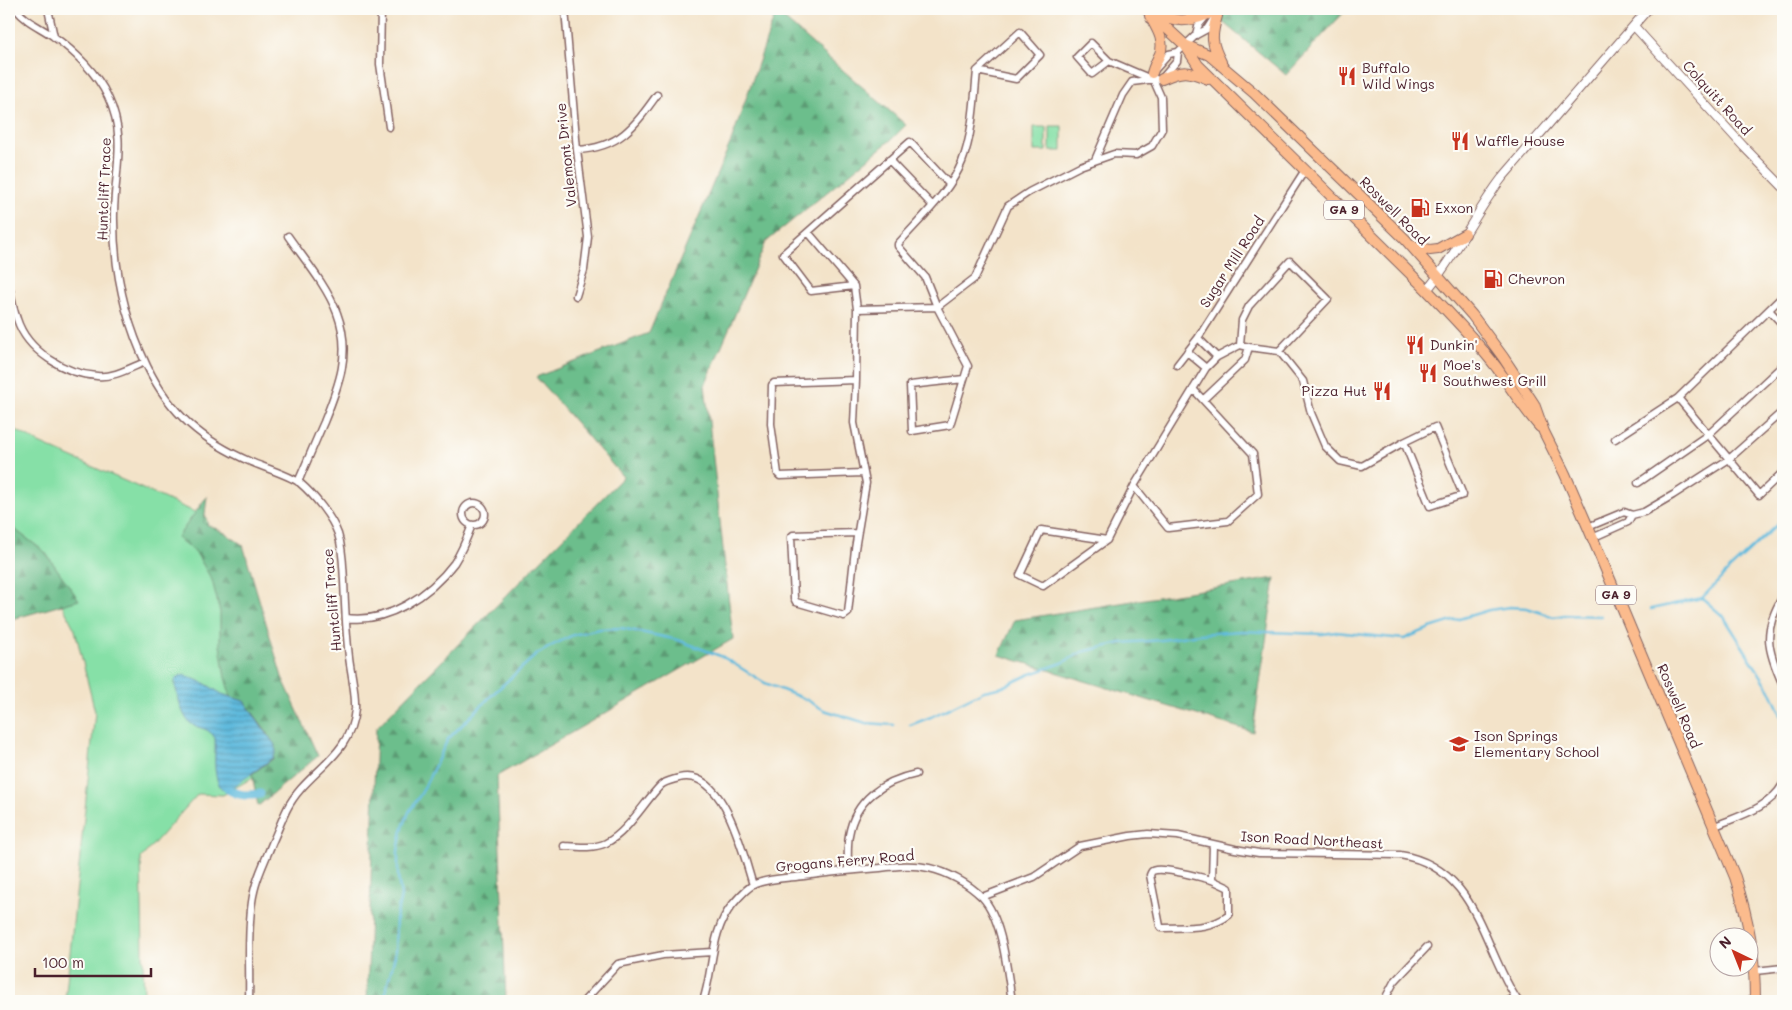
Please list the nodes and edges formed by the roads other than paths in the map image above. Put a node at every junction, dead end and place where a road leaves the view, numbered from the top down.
1 (16, 9) edge
2 (48, 9) edge
3 (381, 9) edge
4 (565, 9) edge
5 (1146, 9) edge
6 (1648, 9) edge
7 (1214, 12) edge
8 (1634, 26) junction
9 (54, 37) junction
10 (1181, 49) junction
11 (1108, 61) junction
12 (1224, 68) junction
13 (977, 71) junction
14 (1156, 77) junction
15 (1215, 82) junction
16 (657, 96) dead end
17 (389, 127) dead end
18 (577, 150) junction
19 (889, 160) junction
20 (1095, 160) junction
21 (1305, 170) junction
22 (949, 184) junction
23 (1783, 187) edge
24 (932, 205) junction
25 (808, 232) junction
26 (1464, 234) junction
27 (288, 236) dead end
28 (1411, 246) junction
29 (1439, 276) junction
30 (9, 286) edge
31 (854, 286) junction
32 (1427, 290) junction
33 (576, 296) dead end
34 (1783, 296) edge
35 (938, 307) junction
36 (857, 310) junction
37 (1769, 310) junction
38 (1783, 325) edge
39 (1198, 338) junction
40 (1240, 345) junction
41 (1249, 347) junction
42 (1187, 352) junction
43 (1279, 352) junction
44 (1217, 357) junction
45 (145, 362) junction
46 (1177, 365) dead end
47 (1783, 365) edge
48 (1206, 368) junction
49 (964, 379) junction
50 (856, 380) junction
51 (1193, 389) junction
52 (1678, 398) junction
53 (1204, 399) junction
54 (1783, 411) edge
55 (1544, 432) junction
56 (1709, 434) junction
57 (1615, 439) dead end
58 (1404, 442) junction
59 (1729, 459) junction
60 (1783, 472) edge
61 (863, 474) junction
62 (298, 482) junction
63 (1638, 483) dead end
64 (1134, 486) junction
65 (1632, 515) junction
66 (472, 525) dead end
67 (1588, 527) junction
68 (857, 533) junction
69 (1592, 538) junction
70 (1107, 540) junction
71 (1783, 596) edge
72 (346, 618) junction
73 (1783, 685) edge
74 (916, 774) dead end
75 (1783, 784) edge
76 (1715, 826) junction
77 (1213, 844) junction
78 (564, 846) dead end
79 (848, 870) junction
80 (1212, 880) junction
81 (753, 885) junction
82 (982, 897) junction
83 (1749, 928) edge
84 (1428, 948) dead end
85 (713, 952) junction
86 (1783, 968) edge
87 (1760, 971) edge
88 (1755, 978) edge
89 (1517, 999) edge
90 (249, 1001) edge
91 (584, 1001) edge
92 (703, 1001) edge
93 (1012, 1001) edge
94 (1384, 1001) edge
95 (1508, 1001) edge
96 (1755, 1001) edge

1 - 9 street, Huntcliff Trace
2 - 9 street
3 - 17 street
4 - 18 street, Valemont Drive
5 - 7 main road
5 - 10 main road, Roswell Road / GA 9
5 - 14 main road
6 - 8 street
7 - 10 street
7 - 12 main road
8 - 23 street, Colquitt Road
8 - 26 street
9 - 45 street, Huntcliff Trace
10 - 12 main road, Roswell Road / GA 9
10 - 14 street
10 - 14 street
10 - 15 main road, Roswell Road / GA 9
11 - 11 street
11 - 14 street
12 - 28 main road, Roswell Road / GA 9
13 - 13 street
13 - 22 street
14 - 15 main road
14 - 20 street
14 - 20 street
15 - 21 main road, Roswell Road / GA 9
16 - 18 street
18 - 33 street, Valemont Drive
19 - 22 street
19 - 24 street
19 - 25 street
20 - 35 street
21 - 32 main road, Roswell Road / GA 9
21 - 39 street, Sugar Mill Road
22 - 24 street
24 - 35 street
25 - 31 street
25 - 31 street
26 - 28 main road
26 - 29 street
27 - 62 street
28 - 29 main road, Roswell Road / GA 9
29 - 32 street
29 - 55 main road, Roswell Road / GA 9
30 - 45 street
31 - 36 street
32 - 55 main road, Roswell Road / GA 9
34 - 37 street
35 - 36 street
35 - 49 street
36 - 50 street
37 - 38 street
37 - 52 street
39 - 42 street, Sugar Mill Road
39 - 44 street
40 - 41 street
40 - 43 street
40 - 44 street
41 - 43 street
41 - 53 street
42 - 46 street, Sugar Mill Road
42 - 48 street
43 - 58 street
44 - 48 street
45 - 62 street, Huntcliff Trace
47 - 56 street
48 - 51 street
49 - 49 street
50 - 61 street
50 - 61 street
51 - 53 street
51 - 64 street
52 - 56 street
52 - 57 street
53 - 64 street
54 - 59 street
55 - 67 main road, Roswell Road / GA 9
56 - 59 street
56 - 63 street
58 - 58 street
59 - 60 street
59 - 65 street
61 - 68 street
62 - 72 street, Huntcliff Trace
64 - 70 street
65 - 67 street
65 - 69 street
66 - 72 street
67 - 69 main road, Roswell Road / GA 9
68 - 68 street
69 - 76 main road, Roswell Road / GA 9
70 - 70 street
71 - 73 street
72 - 90 street, Huntcliff Trace
74 - 79 street
75 - 76 street
76 - 83 main road, Roswell Road / GA 9
77 - 80 street
77 - 82 street, Ison Road Northeast
77 - 89 street, Ison Road Northeast
78 - 81 street
79 - 81 street, Grogans Ferry Road
79 - 82 street, Grogans Ferry Road
80 - 80 street
81 - 85 street, Grogans Ferry Road
82 - 93 street, Grogans Ferry Road
84 - 94 street
85 - 91 street
85 - 92 street, Grogans Ferry Road
86 - 87 street
88 - 96 main road, Roswell Road / GA 9
89 - 95 street

